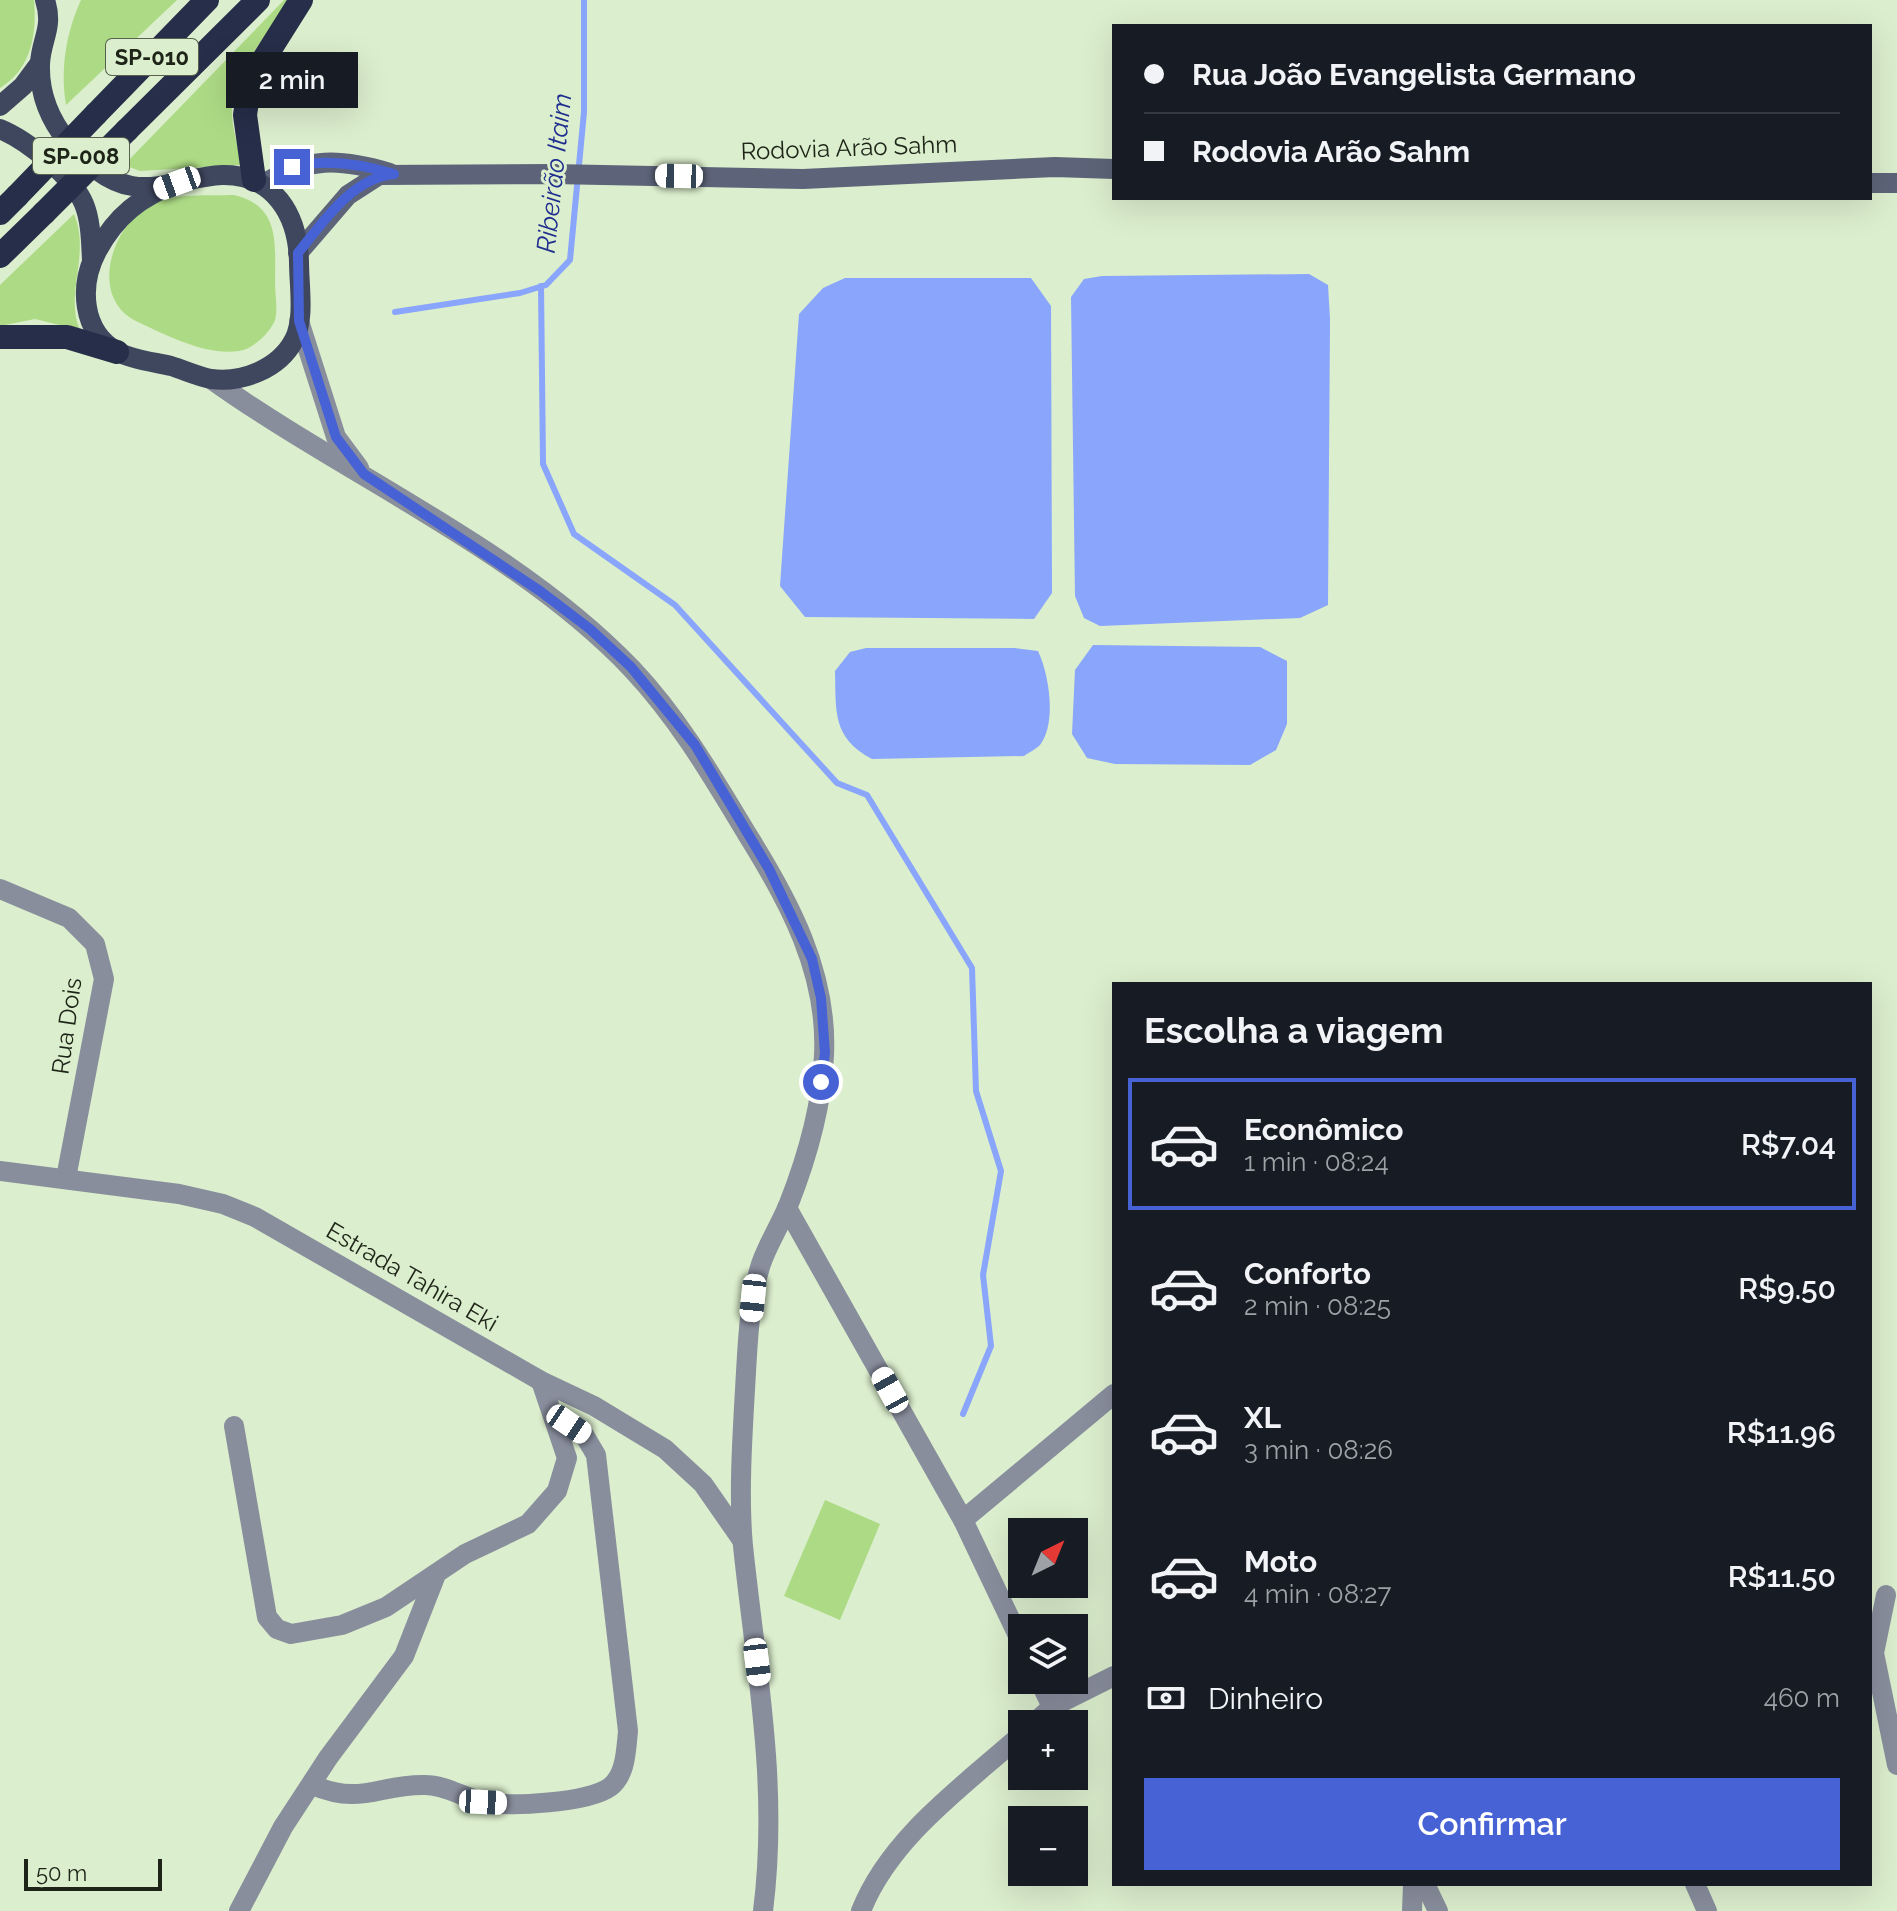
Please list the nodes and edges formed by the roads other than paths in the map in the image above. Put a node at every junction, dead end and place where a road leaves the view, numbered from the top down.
1 (207, 0) edge
2 (258, 0) edge
3 (301, 0) edge
4 (52, 6) edge
5 (40, 63) junction
6 (0, 106) edge
7 (0, 129) edge
8 (1112, 169) edge
9 (394, 174) junction
10 (258, 182) junction
11 (177, 183) junction
12 (1872, 183) edge
13 (1897, 183) edge
14 (5, 207) edge
15 (298, 253) junction
16 (0, 256) edge
17 (92, 260) junction
18 (299, 321) junction
19 (0, 337) edge
20 (117, 352) junction
21 (211, 379) junction
22 (364, 474) junction
23 (0, 889) edge
24 (0, 1171) edge
25 (66, 1178) junction
26 (787, 1208) junction
27 (541, 1381) junction
28 (1112, 1396) edge
29 (555, 1414) junction
30 (234, 1426) dead end
31 (963, 1520) junction
32 (742, 1540) junction
33 (435, 1577) junction
34 (1886, 1595) dead end
35 (1008, 1615) edge
36 (1112, 1677) edge
37 (1046, 1694) edge
38 (1052, 1707) junction
39 (1049, 1710) edge
40 (1008, 1746) edge
41 (1897, 1765) edge
42 (312, 1785) junction
43 (1413, 1886) edge
44 (1426, 1886) edge
45 (1696, 1886) edge
46 (239, 1911) edge
47 (763, 1911) edge
48 (861, 1911) edge
49 (1412, 1911) edge
50 (1438, 1911) edge
51 (1707, 1911) edge

1 - 14 highway, SP-010, bridge
2 - 16 highway, SP-010, bridge
3 - 10 highway
4 - 5 main road, SP-008
5 - 6 main road, SP-008
5 - 11 main road, SP-008
7 - 17 main road, SP-008
8 - 9 street, Rodovia Arão Sahm
9 - 10 street, Rodovia Arão Sahm
9 - 15 street, Rodovia Arão Sahm
10 - 11 main road, SP-008
10 - 15 main road
11 - 17 main road, SP-008
12 - 13 street
15 - 18 main road
17 - 20 main road, SP-008
18 - 21 main road
18 - 22 street
19 - 20 highway
20 - 21 main road
21 - 22 street
22 - 26 street
23 - 25 street, Rua Dois
24 - 25 street, Estrada Tahira Eki
25 - 27 street, Estrada Tahira Eki
26 - 31 street
26 - 32 street
27 - 29 street
27 - 32 street, Estrada Tahira Eki
28 - 31 street
29 - 33 street
29 - 42 street
30 - 33 street
31 - 35 street
32 - 47 street
33 - 42 street
34 - 41 street
36 - 38 street
37 - 38 street
38 - 39 street
40 - 48 street
42 - 46 street
43 - 49 street
44 - 50 street
45 - 51 street

